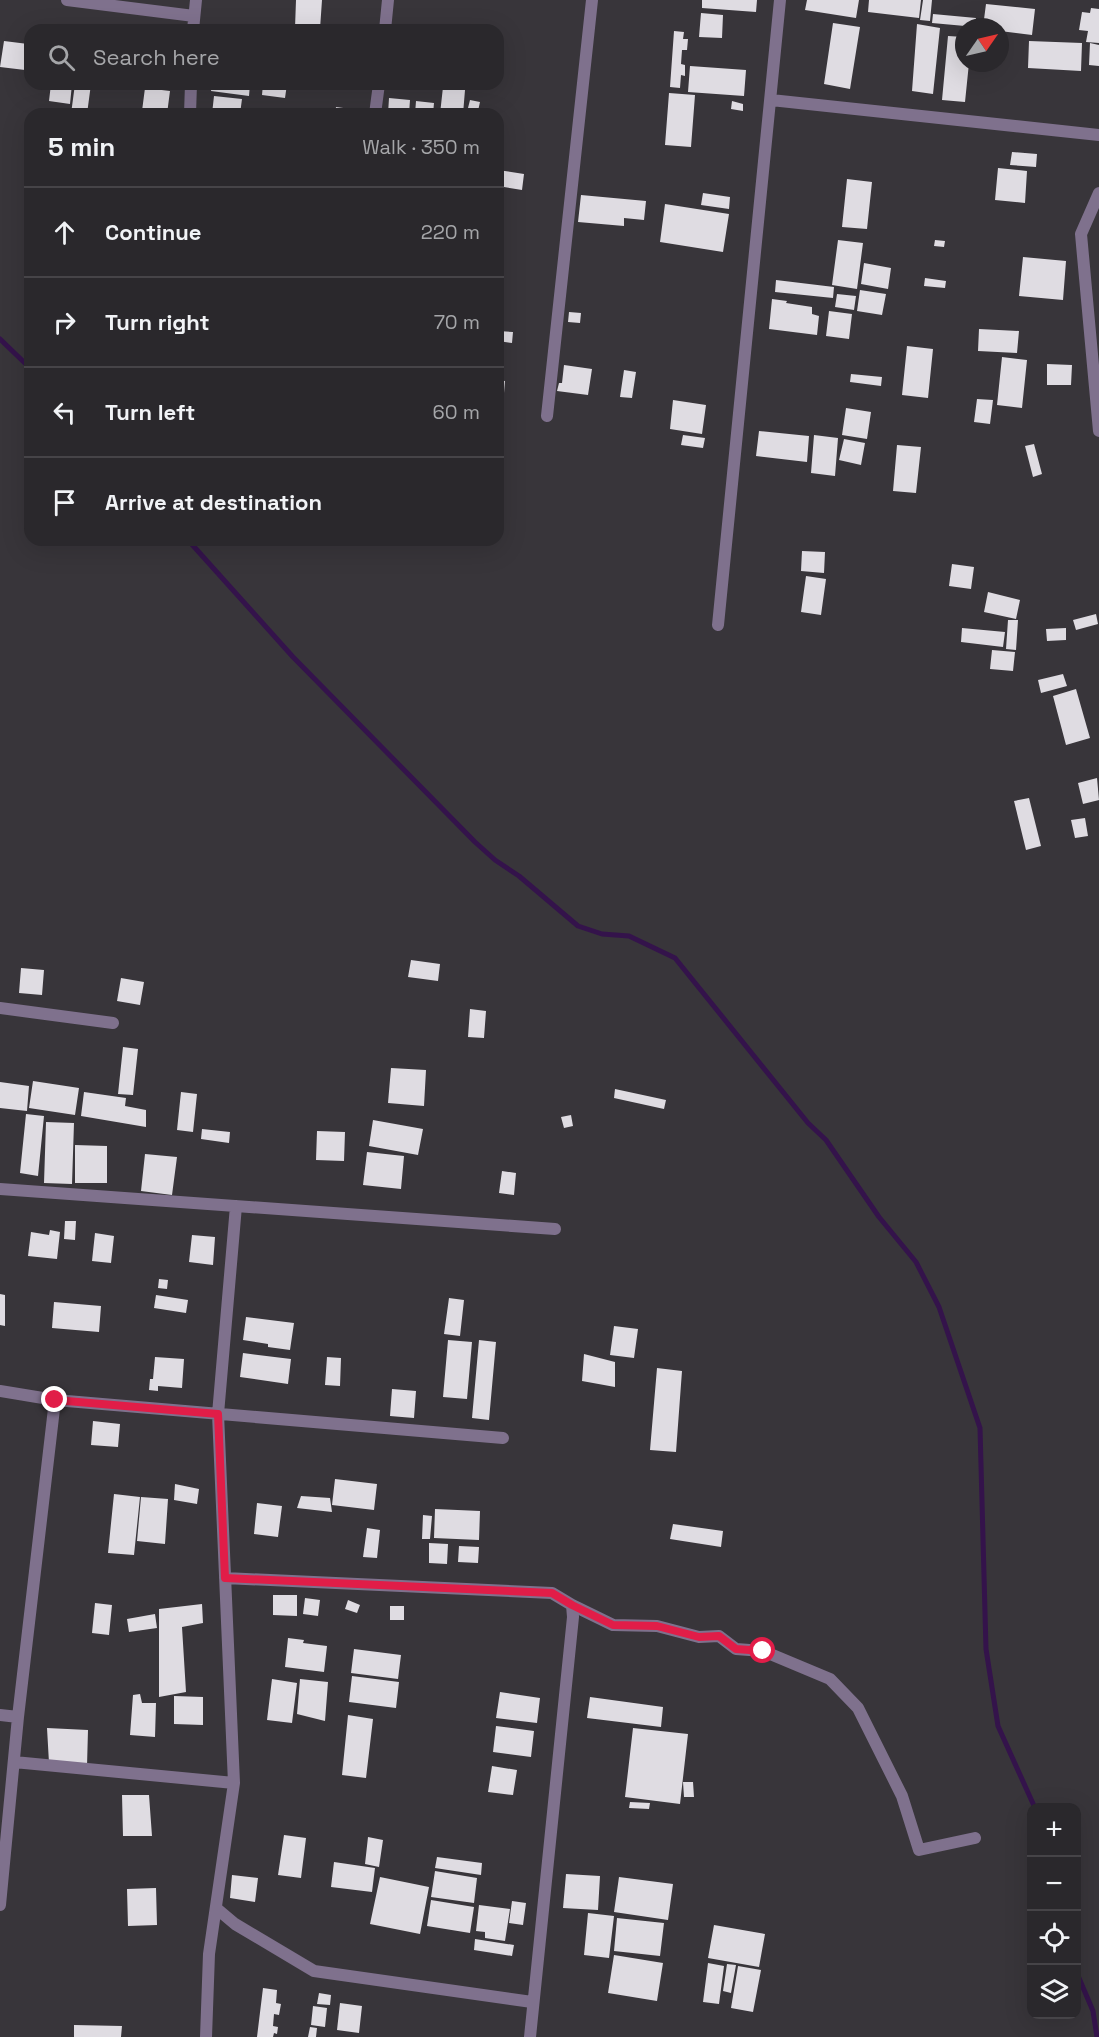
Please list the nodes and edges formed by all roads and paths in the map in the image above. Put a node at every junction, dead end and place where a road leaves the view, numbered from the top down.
1 (67, 0) edge
2 (196, 0) edge
3 (388, 0) edge
4 (592, 0) edge
5 (780, 0) edge
6 (194, 16) junction
7 (194, 24) edge
8 (386, 24) edge
9 (191, 90) edge
10 (378, 90) edge
11 (771, 100) junction
12 (190, 108) edge
13 (376, 108) edge
14 (1099, 135) edge
15 (1099, 193) edge
16 (547, 416) dead end
17 (1099, 431) edge
18 (718, 625) dead end
19 (0, 1008) edge
20 (114, 1023) dead end
21 (0, 1189) edge
22 (236, 1206) junction
23 (555, 1229) dead end
24 (0, 1391) edge
25 (55, 1400) junction
26 (218, 1414) junction
27 (503, 1438) dead end
28 (225, 1578) junction
29 (572, 1605) junction
30 (0, 1715) edge
31 (18, 1717) junction
32 (14, 1762) junction
33 (234, 1783) junction
34 (975, 1838) dead end
35 (0, 1905) edge
36 (216, 1908) junction
37 (532, 2002) junction
38 (206, 2037) edge
39 (530, 2037) edge

1 - 6 street
2 - 6 street
3 - 8 street
4 - 16 street
5 - 11 street
6 - 7 street
9 - 12 street
10 - 13 street
11 - 14 street
11 - 18 street
15 - 17 street
19 - 20 street
21 - 22 street
22 - 23 street
22 - 26 street
24 - 25 street
25 - 26 street
25 - 31 street
26 - 27 street
26 - 28 street
28 - 29 street
28 - 33 street
29 - 34 street
29 - 37 street
30 - 31 street
31 - 32 street
32 - 33 street
32 - 35 street
33 - 36 street
36 - 37 street
36 - 38 street
37 - 39 street

